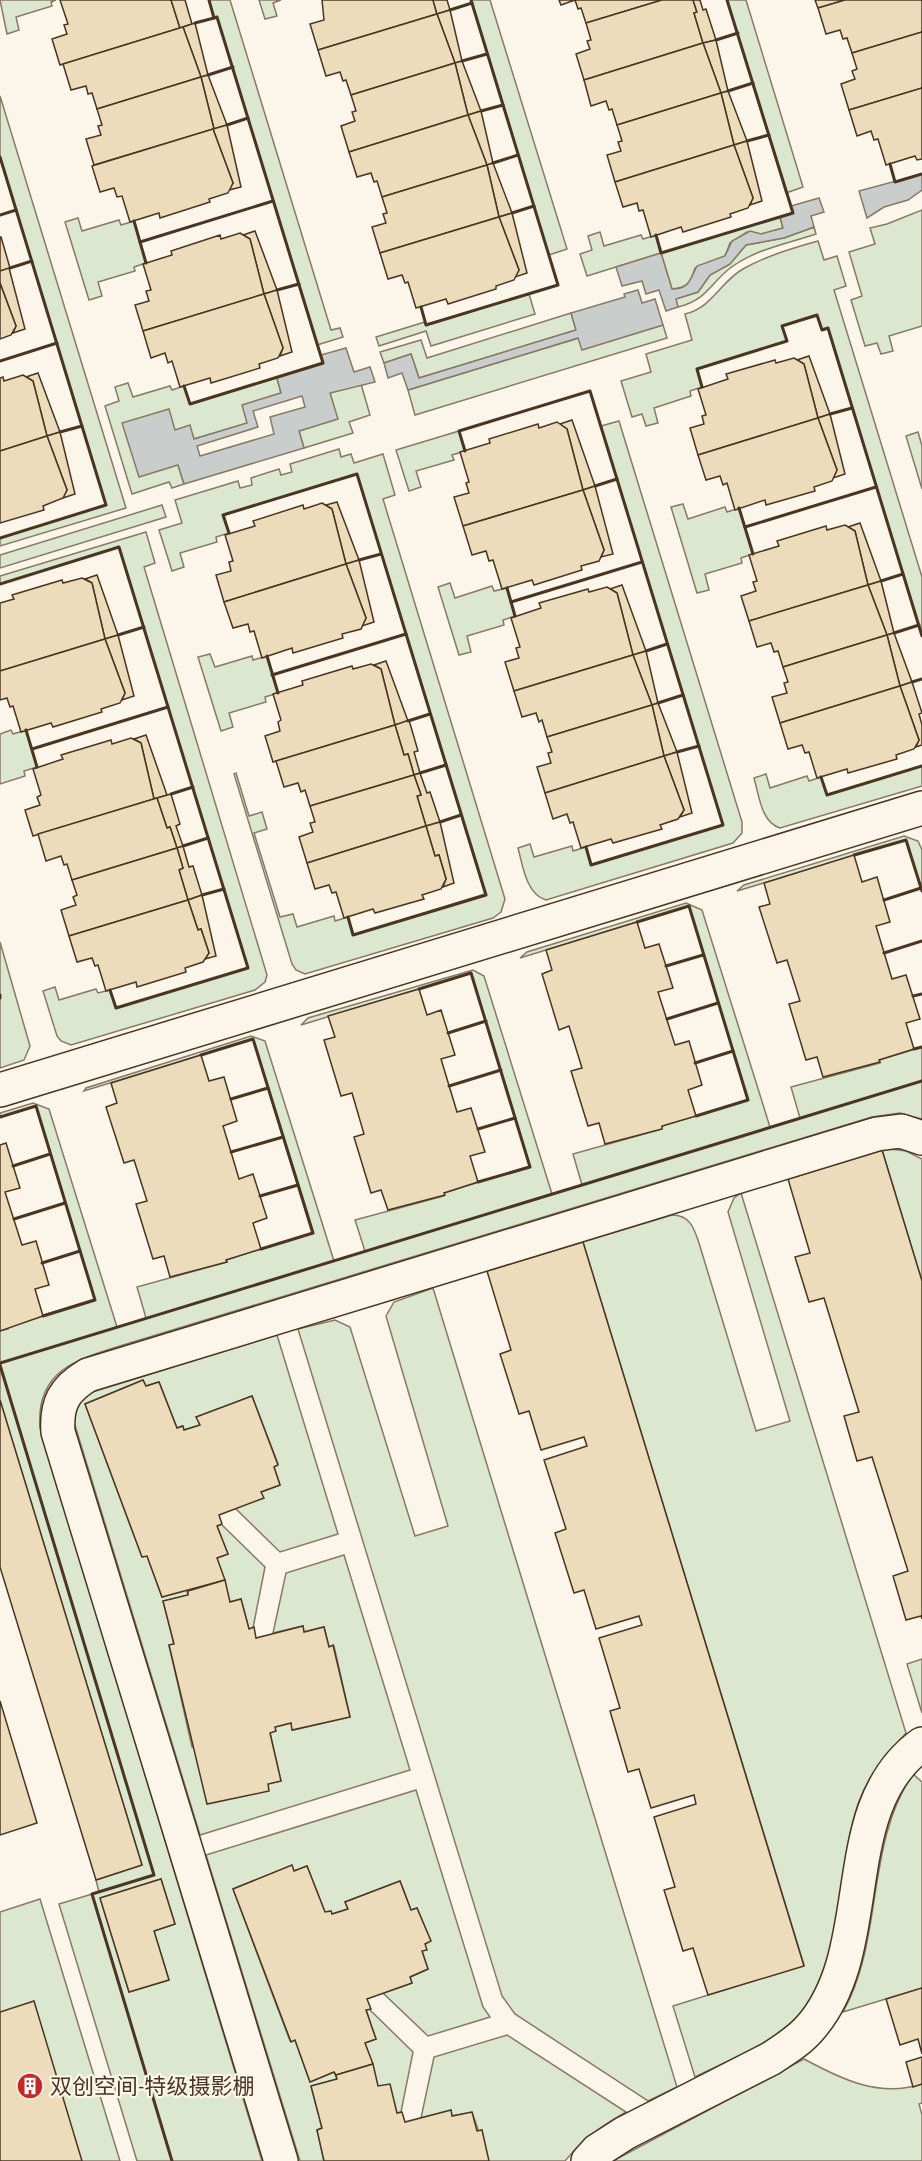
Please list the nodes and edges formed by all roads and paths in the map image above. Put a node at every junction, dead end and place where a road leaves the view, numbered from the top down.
1 (922, 808) edge
2 (0, 1090) edge
3 (922, 1138) edge
4 (922, 1744) edge
5 (281, 2161) edge
6 (588, 2161) edge

1 - 2 street
3 - 5 street
4 - 6 street

